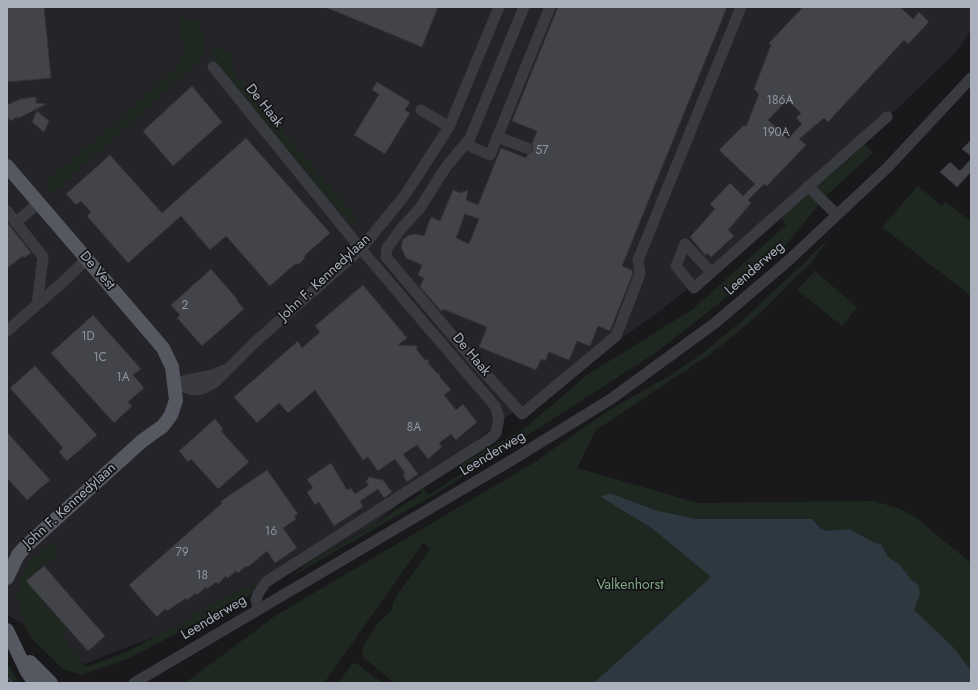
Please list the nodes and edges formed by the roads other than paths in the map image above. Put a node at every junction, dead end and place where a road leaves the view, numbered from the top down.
1 (499, 7) edge
2 (524, 7) edge
3 (550, 7) edge
4 (742, 7) edge
5 (213, 67) dead end
6 (971, 78) edge
7 (421, 110) dead end
8 (887, 117) dead end
9 (449, 126) junction
10 (497, 137) junction
11 (465, 144) junction
12 (527, 148) dead end
13 (7, 168) edge
14 (808, 186) junction
15 (39, 203) junction
16 (7, 211) edge
17 (837, 215) junction
18 (16, 222) junction
19 (361, 249) junction
20 (86, 259) junction
21 (711, 272) dead end
22 (37, 305) junction
23 (7, 331) edge
24 (174, 383) junction
25 (7, 578) edge
26 (259, 608) junction
27 (8, 635) edge
28 (19, 652) junction
29 (137, 682) edge
30 (35, 683) edge
31 (51, 683) edge

1 - 9 street, John F. Kennedylaan
2 - 11 street
3 - 10 street
4 - 11 street
5 - 19 street, De Haak
6 - 17 street, Leenderweg
7 - 9 street
8 - 14 street
9 - 19 street, John F. Kennedylaan
10 - 11 street
10 - 12 street
13 - 15 main road, De Vest
14 - 17 street
14 - 21 street
15 - 18 street
15 - 20 main road, De Vest
16 - 18 street
17 - 26 street, Leenderweg
18 - 22 street
19 - 24 street, John F. Kennedylaan
19 - 26 street, De Haak
20 - 22 street
20 - 24 main road, De Vest
22 - 23 street
24 - 25 main road, John F. Kennedylaan
26 - 29 street, Leenderweg
27 - 28 main road
28 - 30 main road
28 - 31 main road

